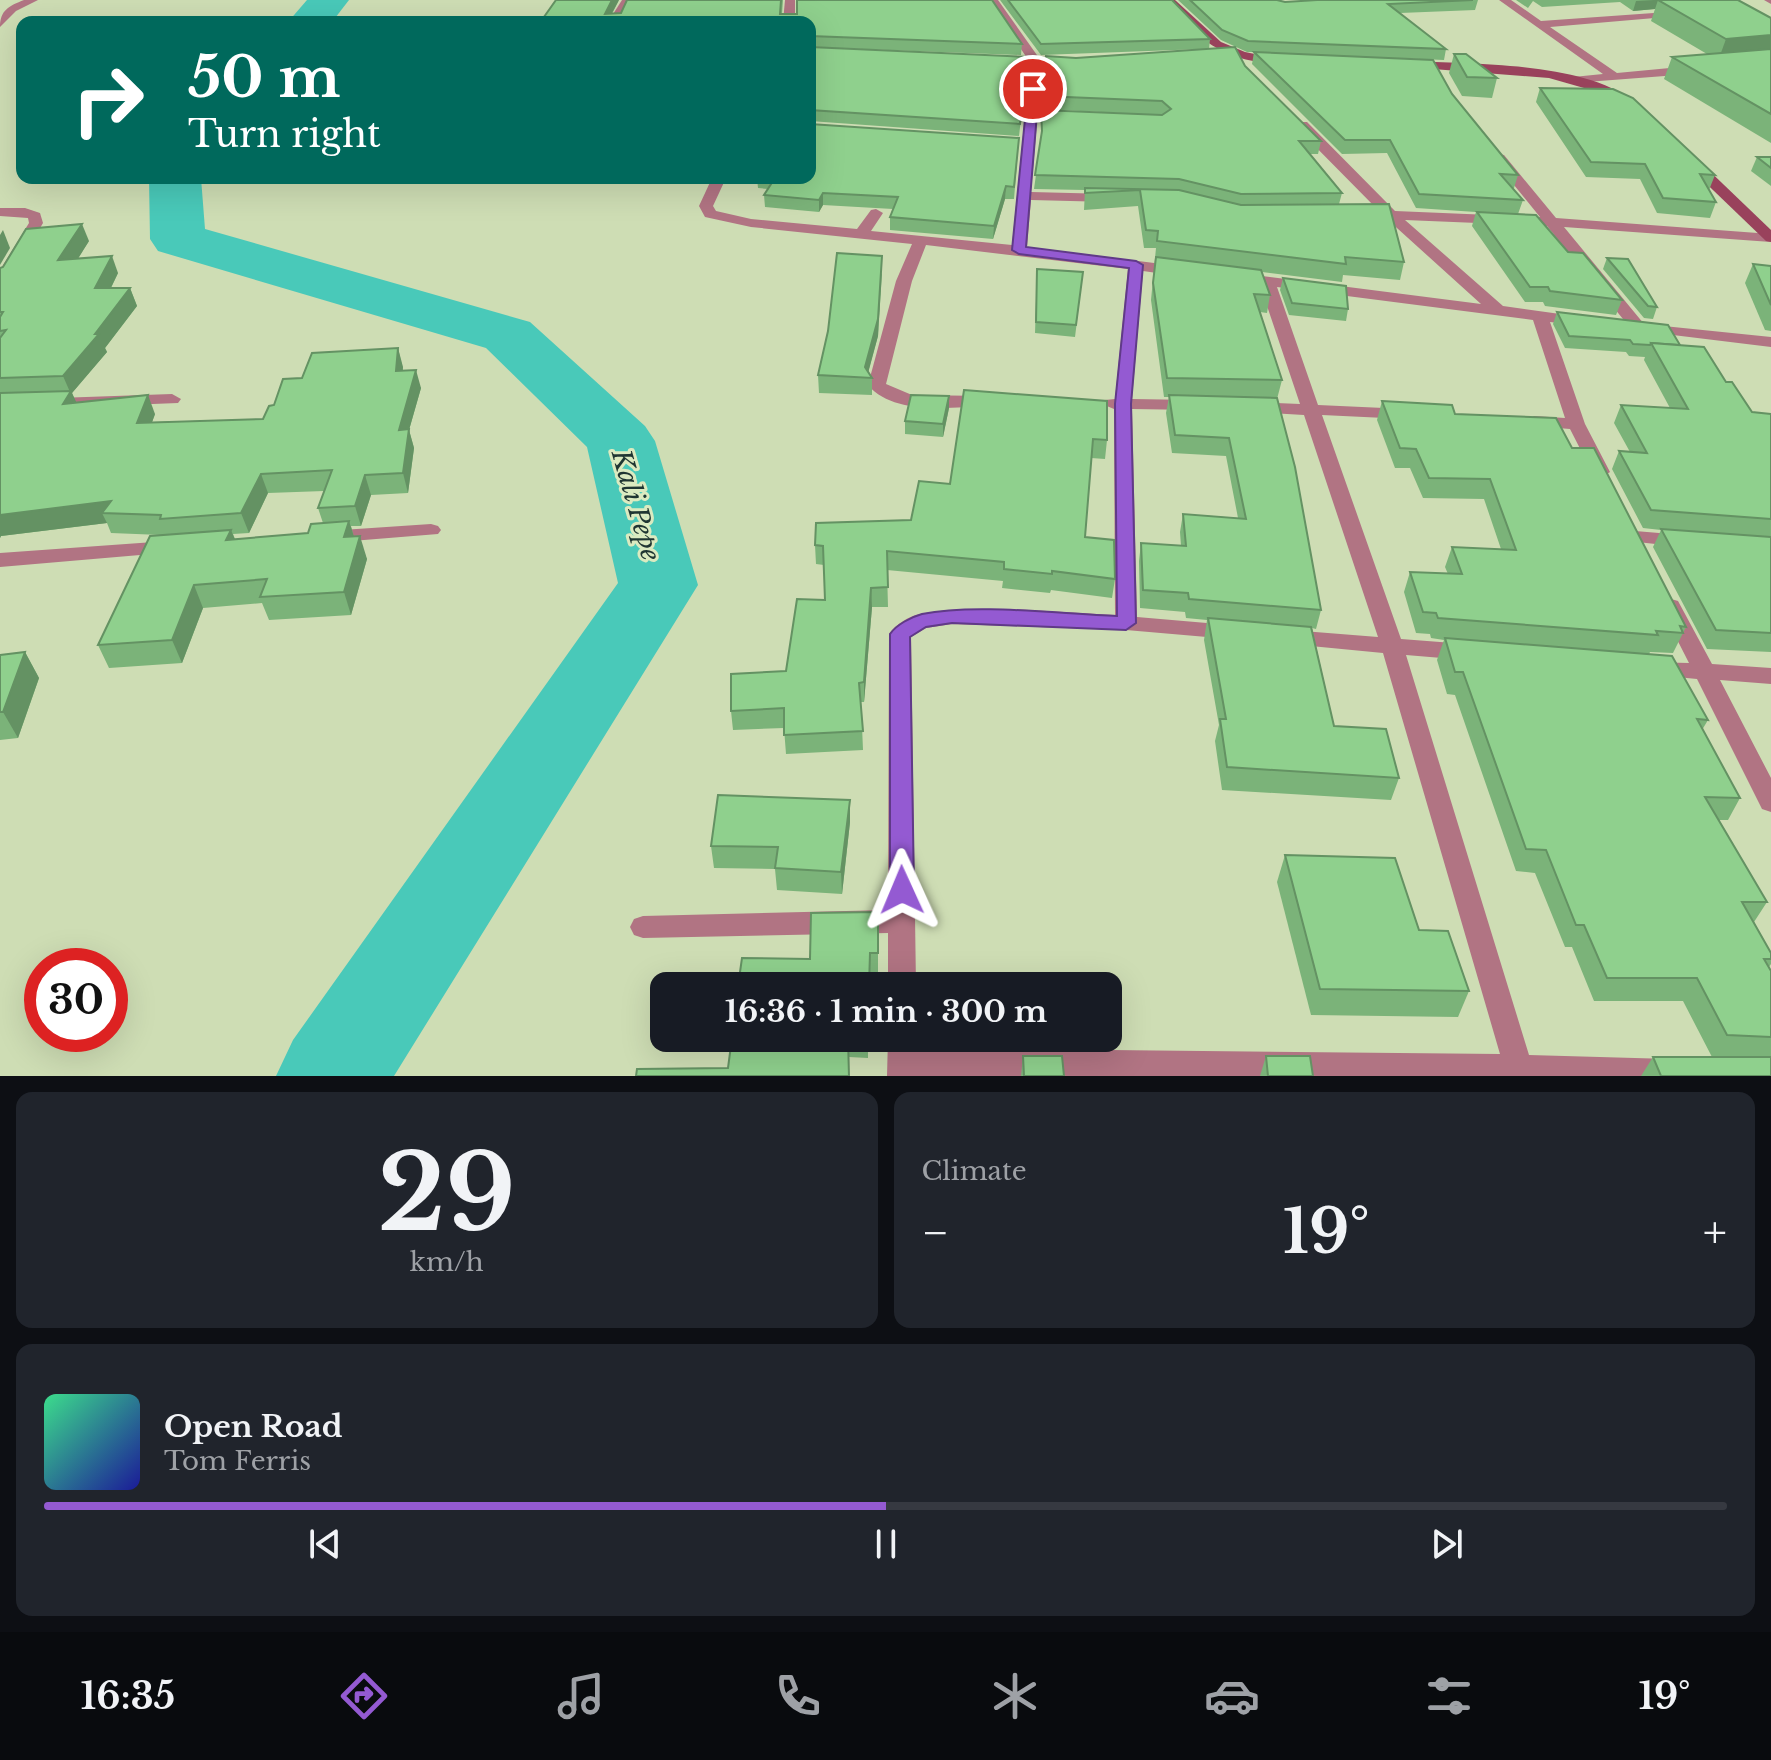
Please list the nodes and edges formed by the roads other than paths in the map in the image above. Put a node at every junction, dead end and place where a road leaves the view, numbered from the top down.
1 (33, 0) edge
2 (993, 0) edge
3 (1170, 0) edge
4 (1504, 0) edge
5 (1691, 12) edge
6 (0, 24) edge
7 (1540, 24) junction
8 (1238, 56) junction
9 (1215, 57) edge
10 (991, 60) edge
11 (1288, 60) edge
12 (1036, 62) junction
13 (1087, 63) edge
14 (1395, 65) edge
15 (1702, 69) edge
16 (1249, 73) edge
17 (1615, 77) junction
18 (1577, 80) junction
19 (1634, 107) edge
20 (1291, 114) edge
21 (1015, 143) edge
22 (1031, 144) junction
23 (1491, 148) edge
24 (1680, 150) edge
25 (716, 184) edge
26 (1026, 196) junction
27 (1132, 199) edge
28 (0, 212) edge
29 (876, 213) dead end
30 (1344, 214) edge
31 (1390, 214) junction
32 (1552, 222) junction
33 (861, 234) junction
34 (1771, 238) edge
35 (921, 240) junction
36 (1019, 250) junction
37 (1136, 265) junction
38 (1194, 273) edge
39 (1223, 276) edge
40 (1267, 282) junction
41 (0, 283) edge
42 (1498, 309) junction
43 (1540, 316) junction
44 (1638, 327) junction
45 (1771, 342) edge
46 (172, 399) dead end
47 (997, 401) edge
48 (1092, 403) edge
49 (1123, 404) junction
50 (0, 405) edge
51 (1311, 408) junction
52 (1420, 414) edge
53 (1514, 420) edge
54 (1576, 424) junction
55 (1613, 495) edge
56 (431, 530) dead end
57 (309, 538) edge
58 (1710, 543) edge
59 (188, 546) edge
60 (0, 560) edge
61 (1649, 564) edge
62 (1663, 591) edge
63 (1126, 623) junction
64 (1392, 646) junction
65 (1486, 654) edge
66 (1627, 666) edge
67 (1706, 672) junction
68 (1771, 676) edge
69 (1771, 802) edge
70 (903, 921) junction
71 (643, 927) dead end
72 (902, 972) edge
73 (902, 1058) edge
74 (1520, 1072) edge
75 (1704, 1074) edge

1 - 6 street
2 - 12 street
3 - 8 main road
4 - 7 street
5 - 7 street
7 - 17 street
8 - 9 street
8 - 11 main road
8 - 16 street
10 - 12 street
12 - 13 street
12 - 22 street
14 - 18 main road
15 - 17 street
17 - 18 street
18 - 19 main road
20 - 31 street
21 - 22 street
22 - 26 street
23 - 32 street
24 - 34 main road
25 - 33 street
26 - 27 street
26 - 36 street
28 - 41 street
29 - 33 street
30 - 31 street
31 - 32 street
31 - 42 street
32 - 34 street
32 - 44 street
33 - 35 street
35 - 36 street
35 - 47 street
36 - 37 street
37 - 38 street
37 - 49 street
39 - 40 street
40 - 42 street
40 - 51 street
42 - 43 street
43 - 44 street
43 - 54 street
44 - 45 street
46 - 50 street
48 - 49 street
49 - 51 street
49 - 63 street
51 - 52 street
51 - 64 street
53 - 54 street
54 - 55 street
56 - 57 street
58 - 61 street
59 - 60 street
62 - 67 street
63 - 64 street
63 - 70 street
64 - 65 street
64 - 74 street
66 - 67 street
67 - 68 street
67 - 69 street
70 - 71 street
70 - 72 street
73 - 74 street
74 - 75 street

